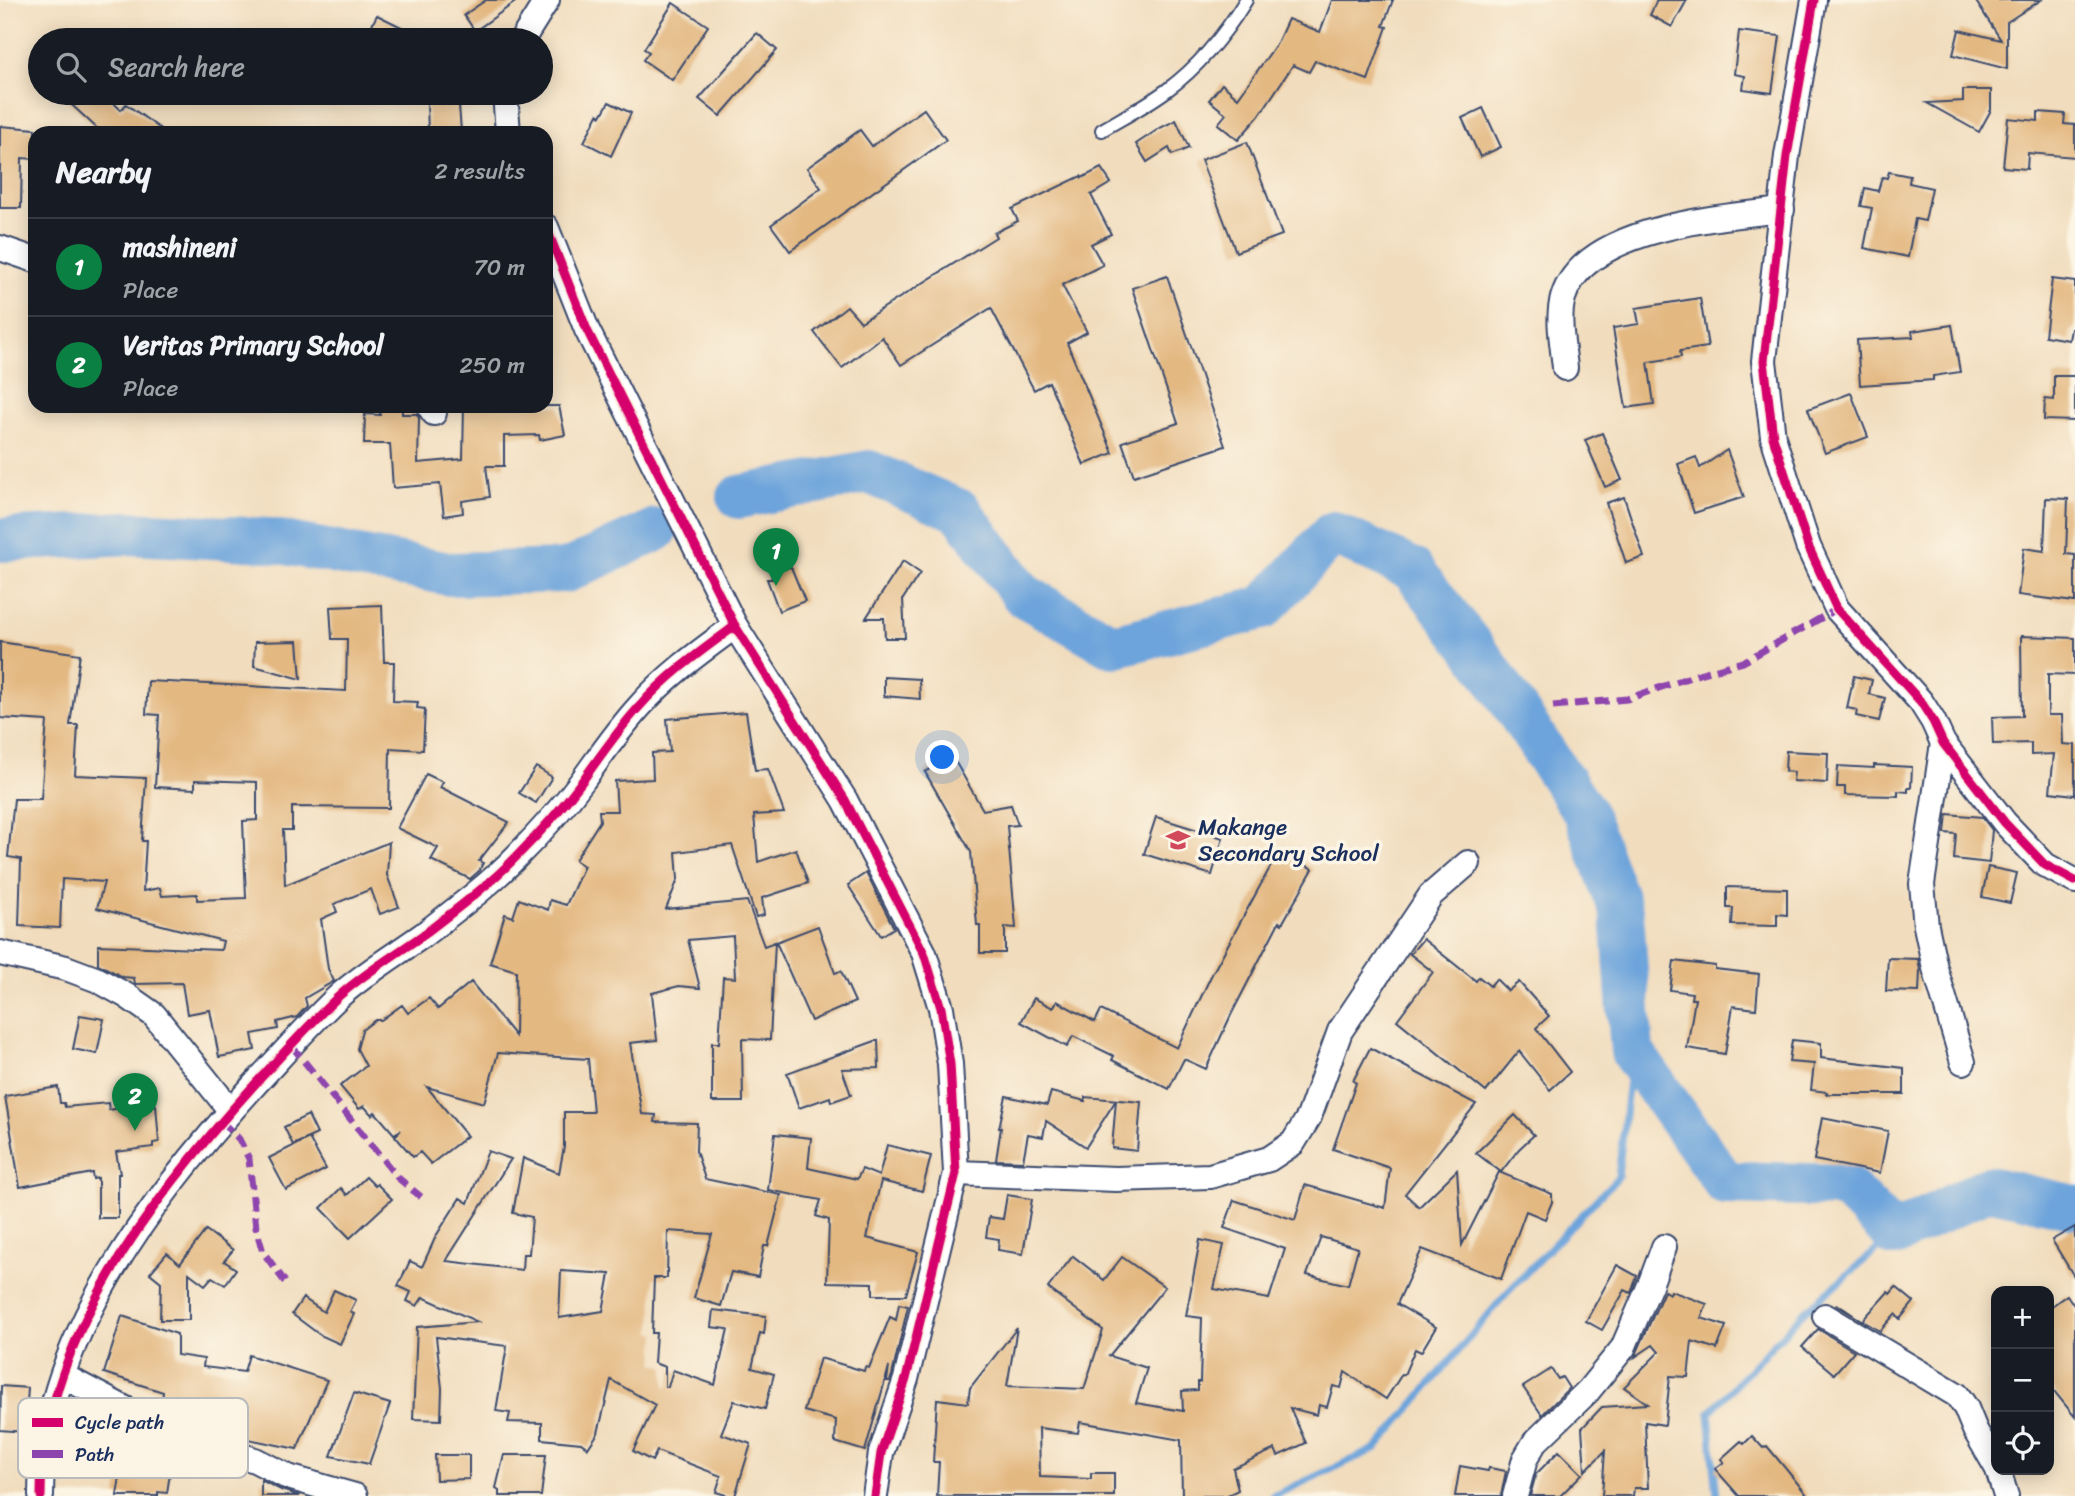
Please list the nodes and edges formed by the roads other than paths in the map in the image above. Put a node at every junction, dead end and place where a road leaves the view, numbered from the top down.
1 (547, 0) edge
2 (1246, 0) edge
3 (1814, 0) edge
4 (530, 28) edge
5 (506, 105) edge
6 (507, 126) edge
7 (1102, 130) dead end
8 (1782, 210) junction
9 (553, 245) edge
10 (0, 248) edge
11 (28, 258) edge
12 (1565, 368) dead end
13 (735, 626) junction
14 (1943, 743) junction
15 (1468, 863) dead end
16 (2075, 881) edge
17 (0, 953) edge
18 (1963, 1062) dead end
19 (231, 1111) junction
20 (956, 1172) junction
21 (1664, 1247) dead end
22 (1825, 1316) dead end
23 (63, 1376) junction
24 (56, 1398) edge
25 (105, 1398) edge
26 (248, 1458) edge
27 (1991, 1458) edge
28 (1999, 1475) edge
29 (41, 1478) edge
30 (40, 1496) edge
31 (355, 1496) edge
32 (874, 1496) edge
33 (1515, 1496) edge
34 (2006, 1496) edge

1 - 4 street
2 - 7 lane
3 - 8 street
5 - 6 street
8 - 12 street
8 - 14 street
9 - 13 street
10 - 11 street
13 - 19 street
13 - 20 street
14 - 16 street
14 - 18 street
15 - 20 street
17 - 19 street
19 - 23 street
20 - 32 street
21 - 33 street
22 - 27 street
23 - 24 street
23 - 25 street
26 - 31 street
28 - 34 street
29 - 30 street

